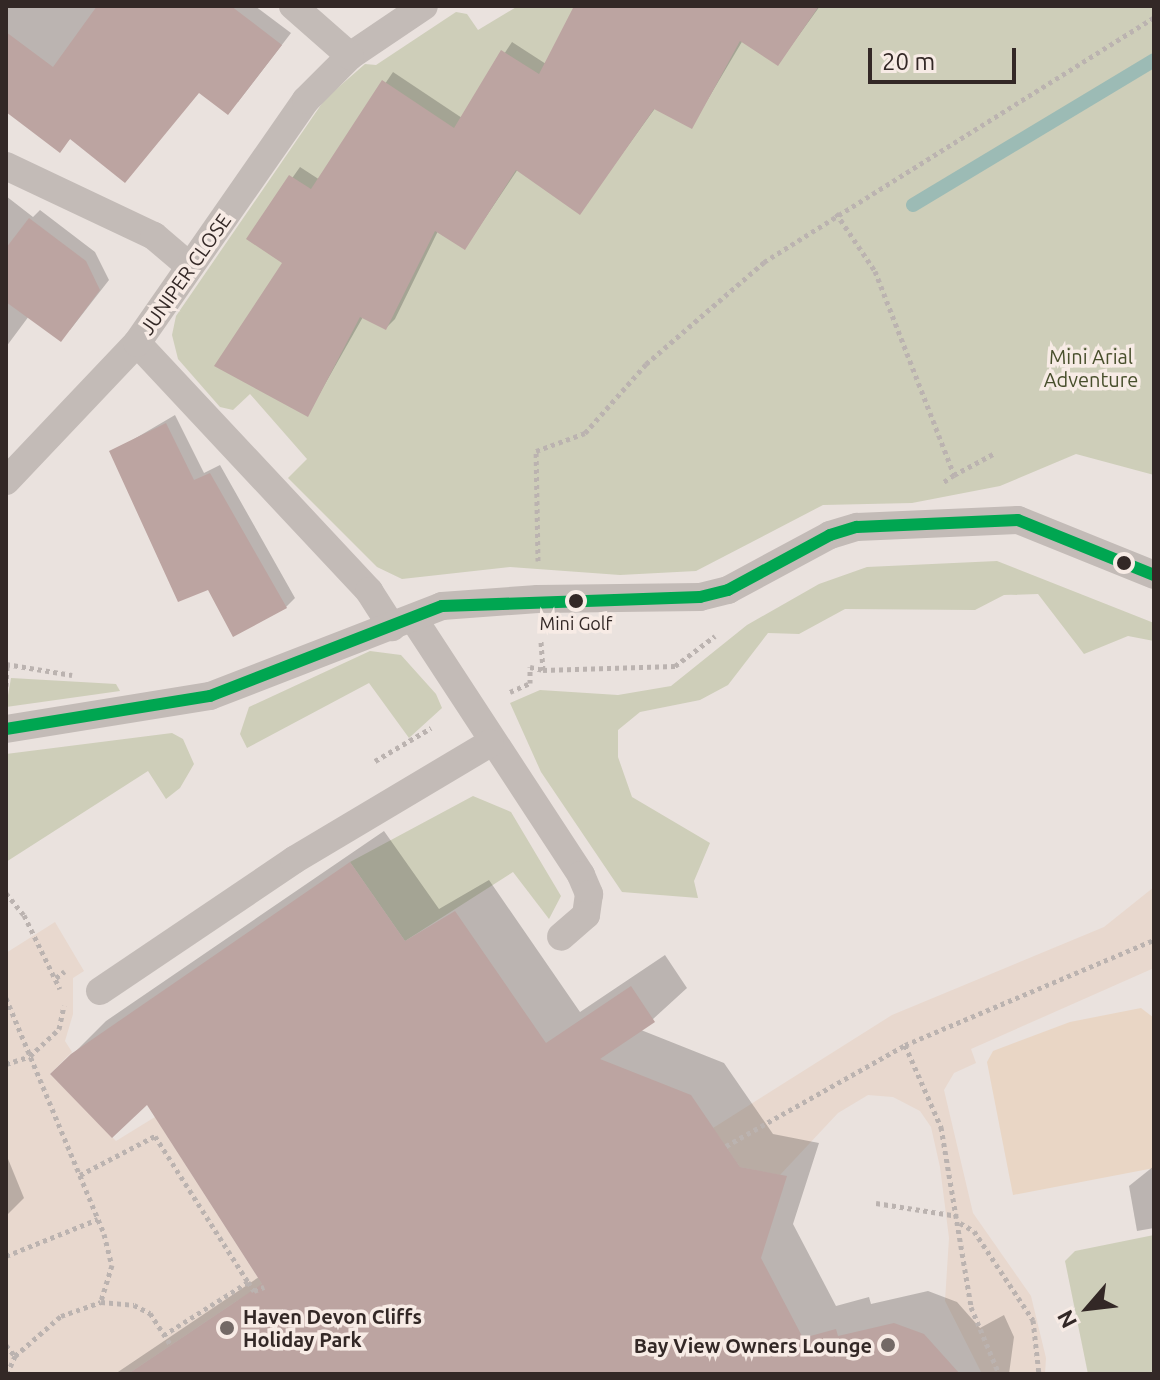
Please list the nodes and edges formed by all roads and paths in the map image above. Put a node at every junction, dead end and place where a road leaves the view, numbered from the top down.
1 (293, 6) edge
2 (424, 6) edge
3 (1154, 17) edge
4 (350, 56) junction
5 (6, 166) edge
6 (836, 213) junction
7 (188, 265) junction
8 (137, 343) junction
9 (995, 453) dead end
10 (6, 481) edge
11 (1154, 575) edge
12 (538, 599) junction
13 (402, 623) junction
14 (718, 633) dead end
15 (7, 664) edge
16 (543, 670) dead end
17 (6, 686) edge
18 (6, 729) edge
19 (490, 743) junction
20 (6, 893) edge
21 (561, 937) dead end
22 (1154, 940) edge
23 (100, 991) dead end
24 (6, 998) edge
25 (905, 1045) junction
26 (30, 1056) junction
27 (6, 1064) edge
28 (726, 1146) dead end
29 (80, 1175) junction
30 (876, 1203) dead end
31 (98, 1219) junction
32 (959, 1220) junction
33 (6, 1256) edge
34 (248, 1282) junction
35 (264, 1287) dead end
36 (101, 1302) junction
37 (164, 1335) junction
38 (6, 1345) edge
39 (171, 1345) dead end
40 (15, 1356) junction
41 (7, 1374) edge
42 (999, 1374) edge
43 (1039, 1374) edge

1 - 4 lane
2 - 4 lane, JUNIPER CLOSE
3 - 6 path
4 - 7 lane, JUNIPER CLOSE
5 - 7 lane
6 - 9 path
6 - 12 path
7 - 8 lane, JUNIPER CLOSE
8 - 10 lane, JUNIPER CLOSE
8 - 13 lane
11 - 12 lane
12 - 13 lane
13 - 18 lane
13 - 19 lane
14 - 16 path
15 - 17 path
19 - 21 lane
19 - 23 lane
20 - 26 path
22 - 25 path
24 - 26 path
25 - 28 path
25 - 32 path
26 - 27 path
26 - 29 path
29 - 31 path
29 - 34 path
30 - 32 path
31 - 33 path
31 - 36 path
32 - 42 path
32 - 43 path
34 - 35 path
34 - 37 path
36 - 37 path
36 - 40 path
37 - 39 path
38 - 40 path
40 - 41 path

